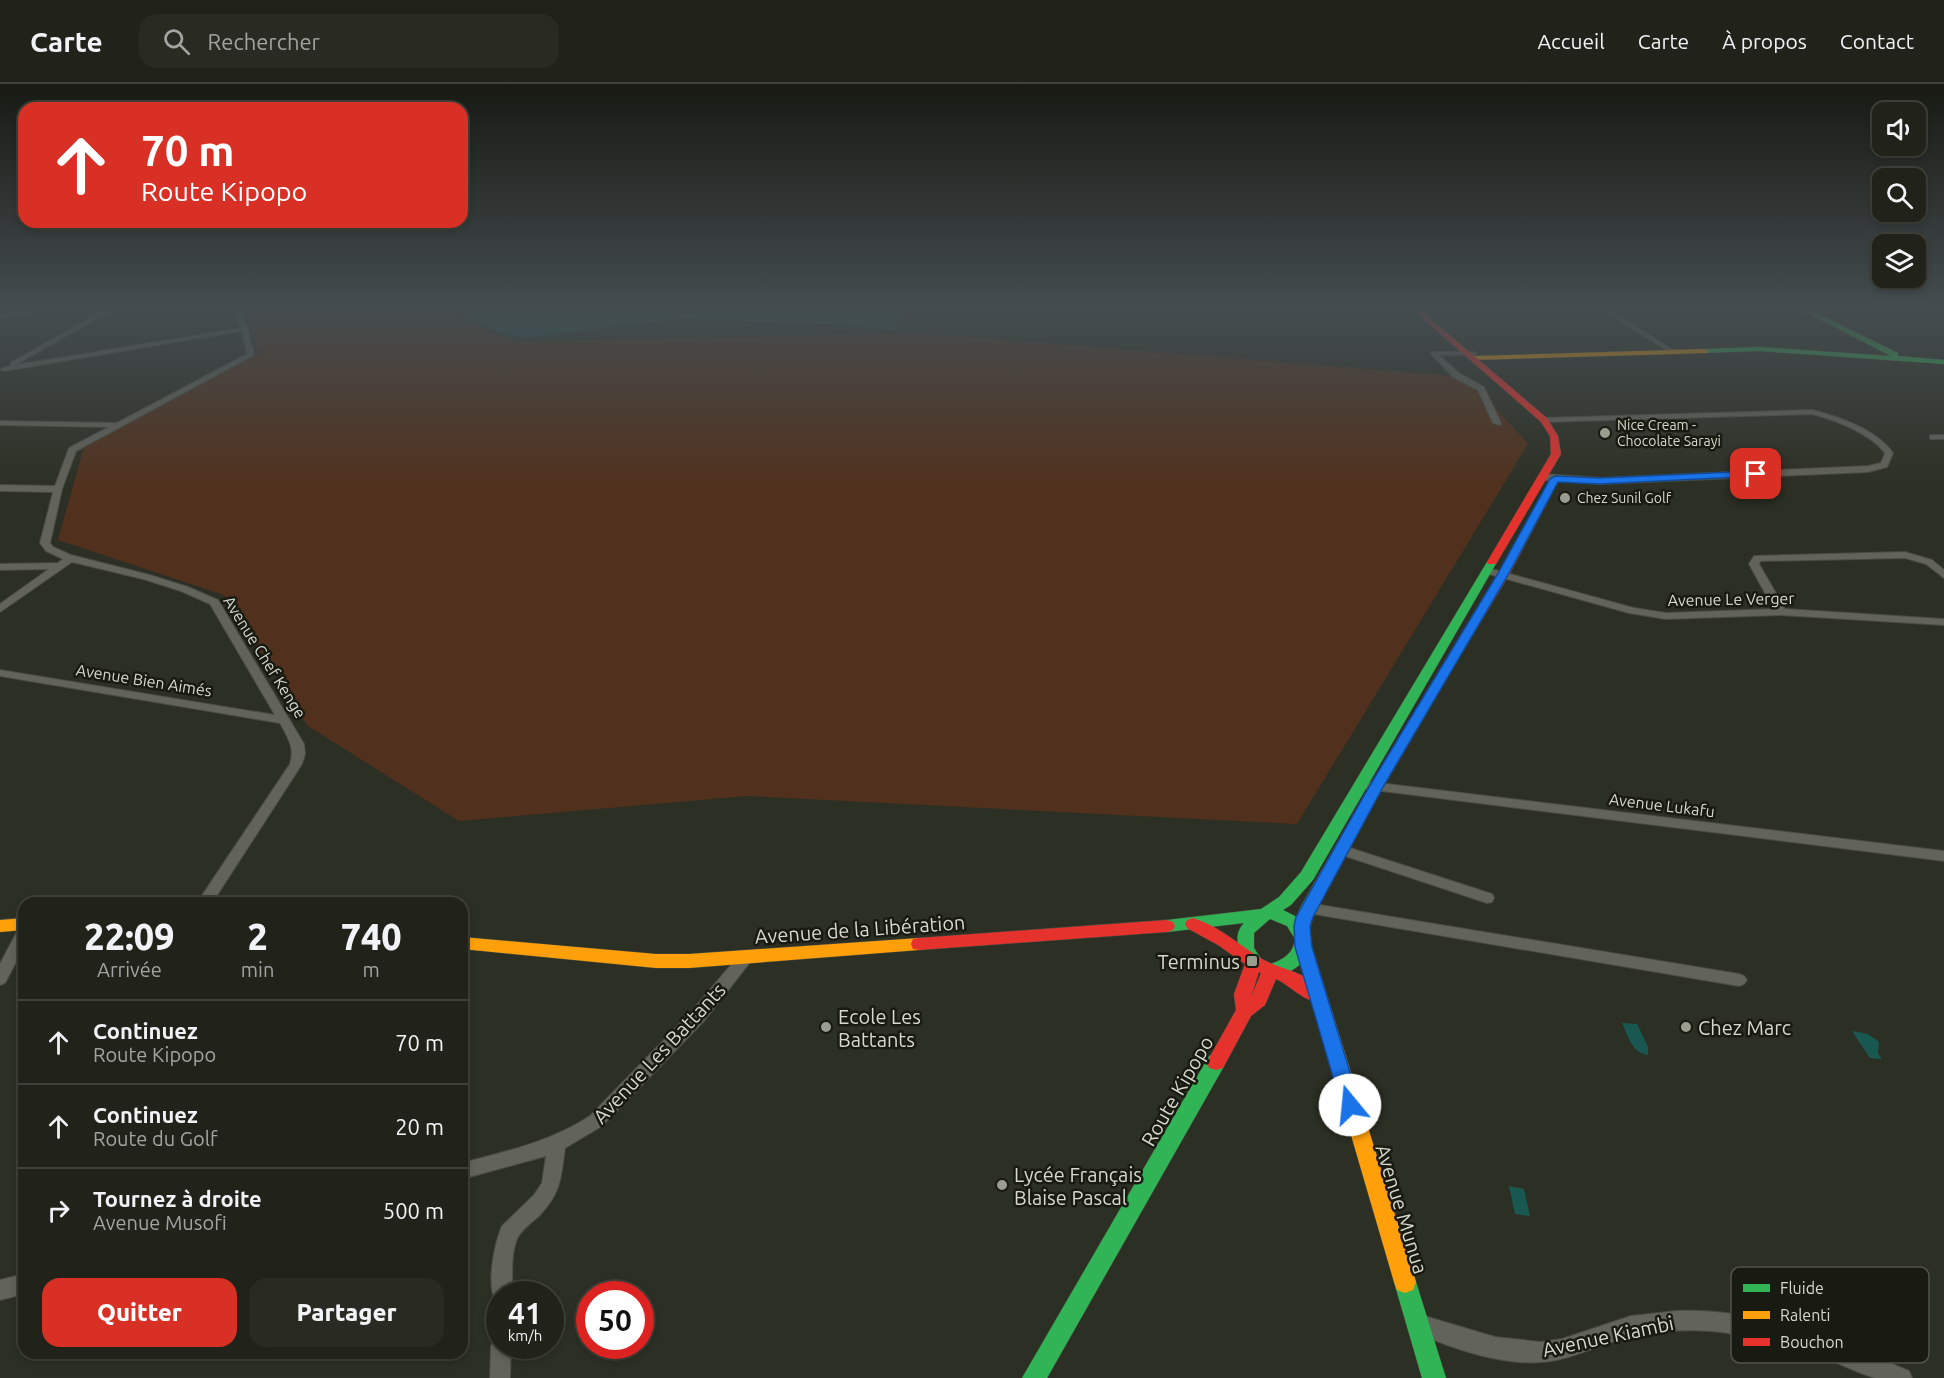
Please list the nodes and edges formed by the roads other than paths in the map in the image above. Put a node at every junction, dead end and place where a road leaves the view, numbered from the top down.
1 (223, 369) edge
2 (1450, 369) edge
3 (1490, 369) edge
4 (1548, 420) junction
5 (0, 423) edge
6 (1497, 423) dead end
7 (118, 424) junction
8 (1934, 437) dead end
9 (1944, 437) edge
10 (1549, 478) junction
11 (0, 488) edge
12 (58, 489) junction
13 (71, 558) junction
14 (61, 566) junction
15 (0, 567) edge
16 (1488, 571) junction
17 (1503, 575) junction
18 (1944, 575) edge
19 (0, 609) edge
20 (1781, 612) junction
21 (1944, 622) edge
22 (0, 673) edge
23 (283, 720) junction
24 (1361, 784) junction
25 (1376, 787) junction
26 (1341, 850) junction
27 (1944, 856) edge
28 (208, 897) edge
29 (1487, 898) dead end
30 (1308, 908) junction
31 (1265, 914) junction
32 (18, 924) edge
33 (1193, 924) junction
34 (0, 926) edge
35 (1303, 940) junction
36 (18, 944) edge
37 (468, 944) edge
38 (746, 957) junction
39 (1253, 960) junction
40 (1273, 969) junction
41 (0, 979) edge
42 (1739, 980) dead end
43 (1317, 996) junction
44 (1245, 1011) junction
45 (556, 1146) junction
46 (468, 1169) edge
47 (502, 1281) edge
48 (18, 1286) edge
49 (0, 1290) edge
50 (1417, 1324) junction
51 (1731, 1325) edge
52 (501, 1359) edge
53 (1866, 1363) edge
54 (500, 1378) edge
55 (1034, 1378) edge
56 (1434, 1378) edge
57 (1902, 1378) edge

1 - 7 street
2 - 6 street
3 - 4 main road
4 - 10 main road
4 - 10 street
5 - 7 street
7 - 12 street, Avenue Chef Kenge
8 - 9 street
10 - 16 main road
10 - 17 main road
11 - 12 street
12 - 13 street, Avenue Chef Kenge
13 - 14 street
13 - 23 street, Avenue Chef Kenge
14 - 15 street
14 - 19 street
16 - 17 street, Avenue Le Verger
16 - 24 main road
17 - 20 street, Avenue Le Verger
17 - 25 main road
18 - 20 street
20 - 21 street, Avenue Le Verger
22 - 23 street, Avenue Bien Aimés
23 - 28 street, Avenue Chef Kenge
24 - 25 street, Avenue Lukafu
24 - 31 main road
25 - 26 main road
25 - 27 street, Avenue Lukafu
26 - 29 street
26 - 30 main road
30 - 35 main road
30 - 42 street
31 - 33 main road, Avenue de la Libération
31 - 35 main road
31 - 39 main road
32 - 34 main road
33 - 38 main road, Avenue de la Libération
33 - 39 main road
35 - 40 main road
35 - 43 main road, Avenue Munua
36 - 41 street
37 - 38 main road, Avenue de la Libération
38 - 45 street, Avenue Les Battants
39 - 40 main road
39 - 44 main road, Route Kipopo
40 - 43 main road
40 - 44 main road, Route Kipopo
43 - 50 main road, Avenue Munua
44 - 55 main road, Route Kipopo
45 - 46 street, Avenue Les Battants
45 - 47 street
48 - 49 street
50 - 51 street, Avenue Kiambi
50 - 56 main road, Avenue Munua
52 - 54 street
53 - 57 street, Avenue Kiambi

